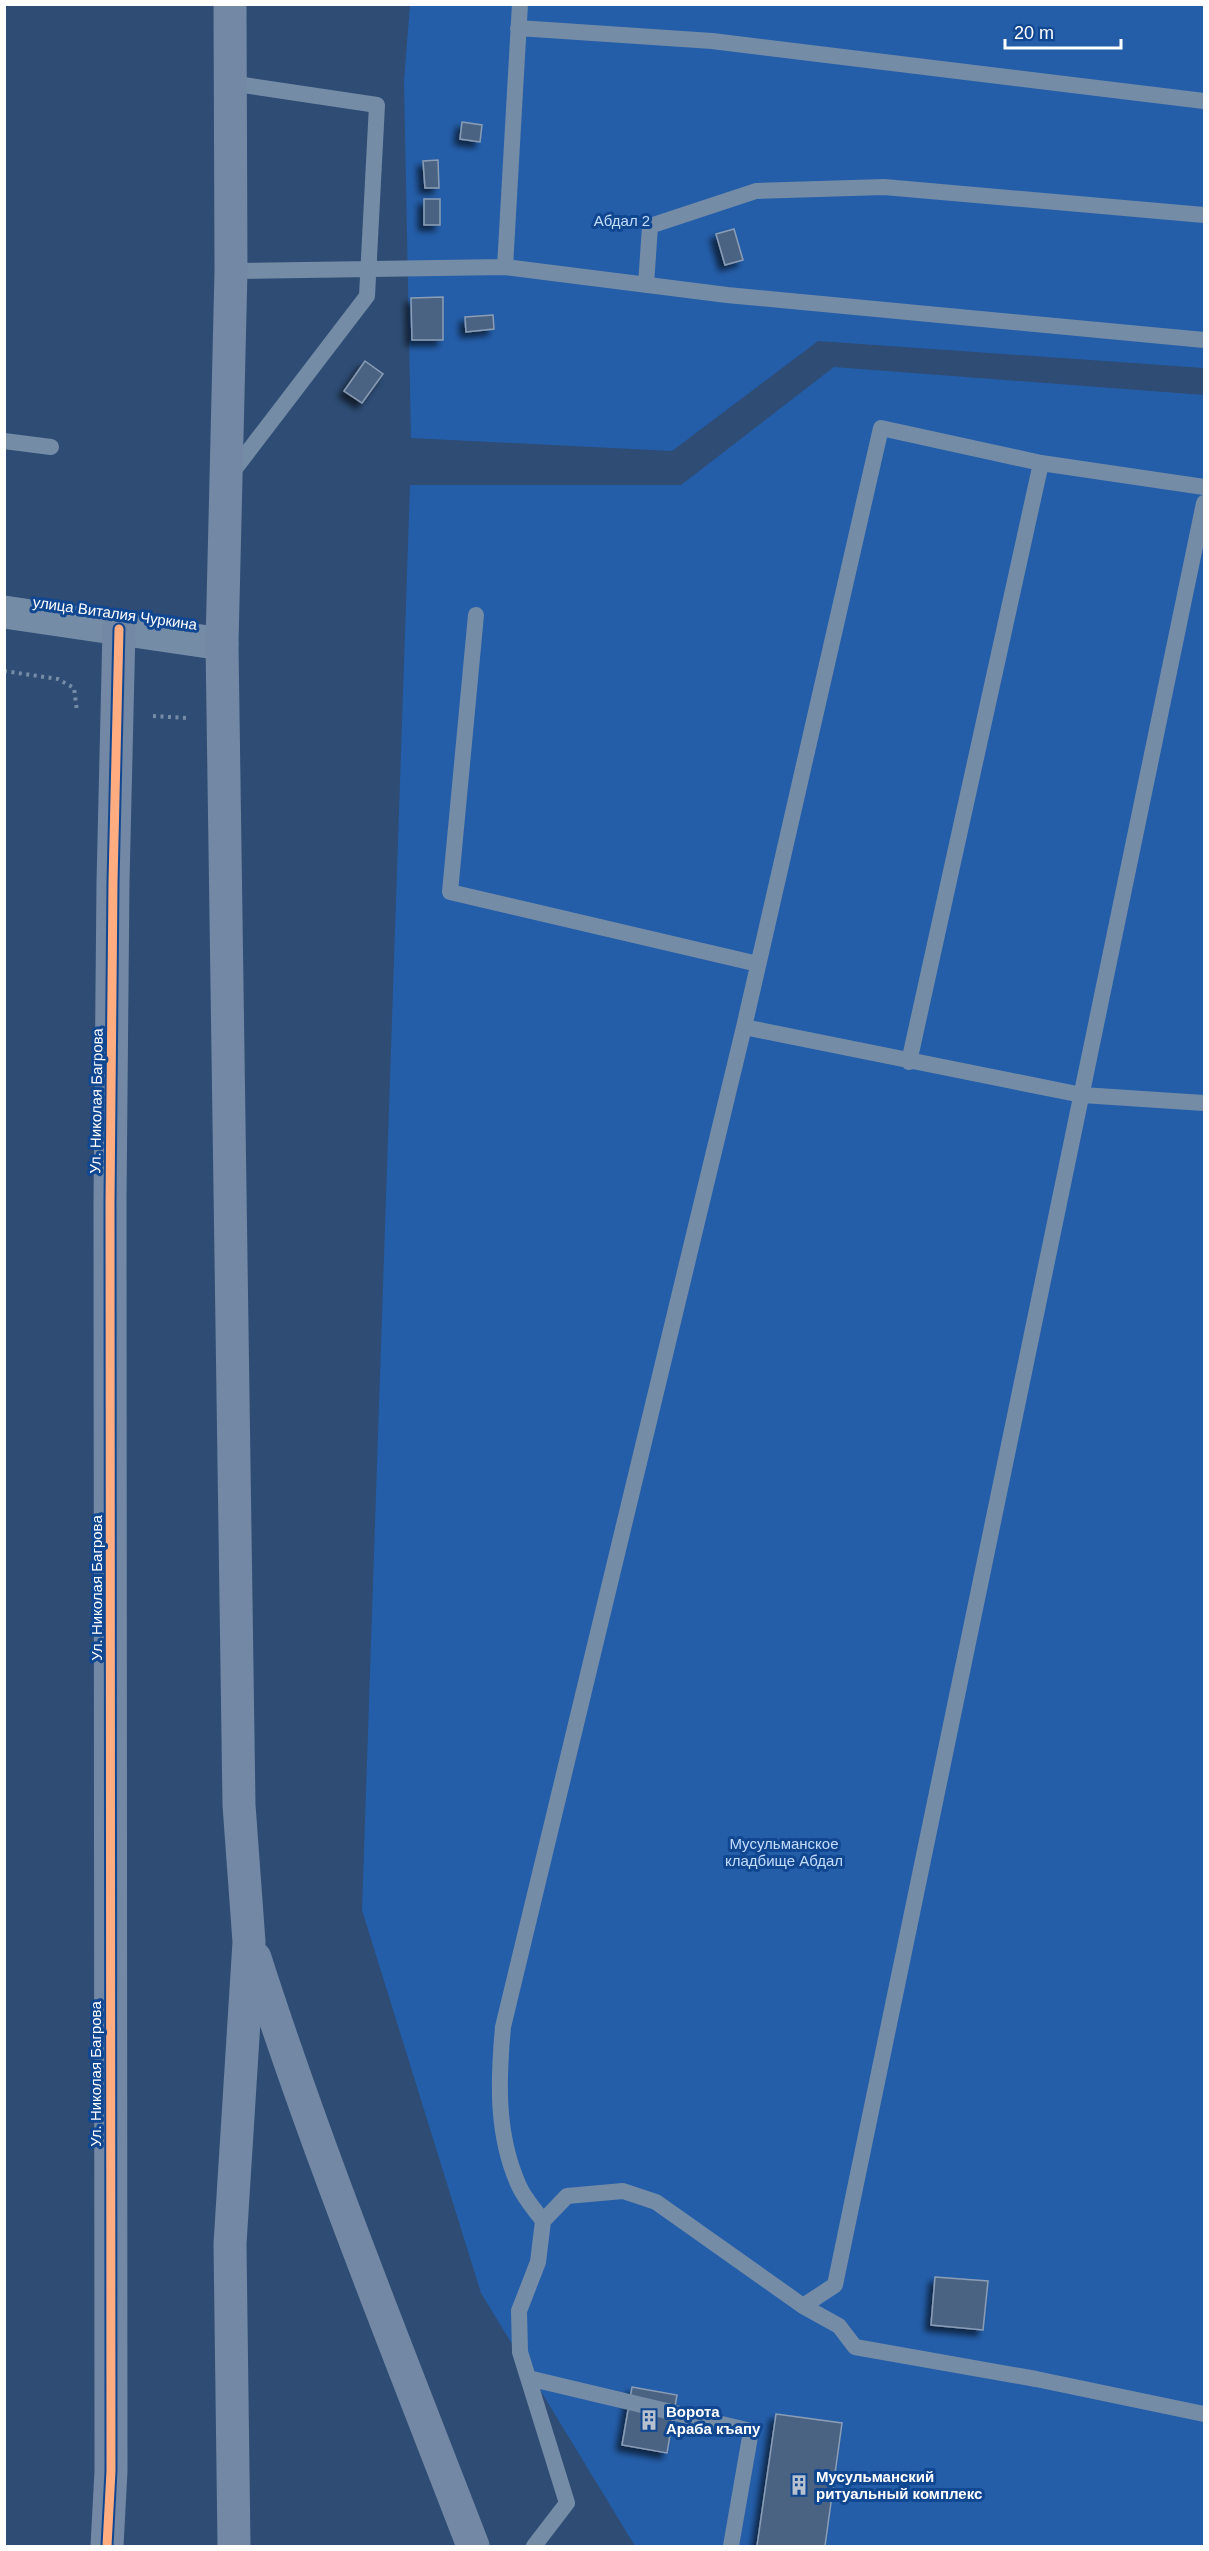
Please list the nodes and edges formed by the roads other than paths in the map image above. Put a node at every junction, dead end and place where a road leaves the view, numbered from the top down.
1 (230, 4) edge
2 (520, 4) edge
3 (518, 28) junction
4 (230, 83) junction
5 (1204, 101) edge
6 (1204, 215) edge
7 (505, 267) junction
8 (231, 270) junction
9 (368, 270) junction
10 (646, 285) junction
11 (1204, 340) edge
12 (4, 441) edge
13 (51, 447) dead end
14 (1041, 463) junction
15 (226, 480) junction
16 (1204, 487) edge
17 (1204, 503) edge
18 (4, 612) edge
19 (476, 615) dead end
20 (119, 629) junction
21 (222, 644) junction
22 (758, 964) junction
23 (744, 1027) junction
24 (909, 1062) junction
25 (1082, 1095) junction
26 (1204, 1103) edge
27 (249, 1942) junction
28 (543, 2221) junction
29 (803, 2306) junction
30 (528, 2378) junction
31 (1204, 2414) edge
32 (107, 2547) edge
33 (234, 2547) edge
34 (472, 2547) edge
35 (534, 2547) edge
36 (731, 2547) edge

1 - 4 main road
2 - 3 lane
3 - 5 lane
3 - 7 lane
4 - 8 main road
4 - 9 lane
6 - 10 lane
7 - 9 lane
7 - 10 lane
8 - 9 lane
8 - 15 main road
9 - 15 lane
10 - 11 lane
12 - 13 lane
14 - 16 lane
14 - 22 lane
14 - 24 lane
15 - 21 main road
17 - 25 lane
18 - 20 street, улица Виталия Чуркина
19 - 22 lane
20 - 21 street, улица Виталия Чуркина
20 - 32 main road, Ул. Николая Багрова
21 - 27 main road
22 - 23 lane
23 - 24 lane
23 - 28 lane
24 - 25 lane
25 - 26 lane
25 - 29 lane
27 - 33 main road
27 - 34 main road
28 - 29 lane
28 - 30 lane
29 - 31 lane
30 - 35 lane
30 - 36 lane

